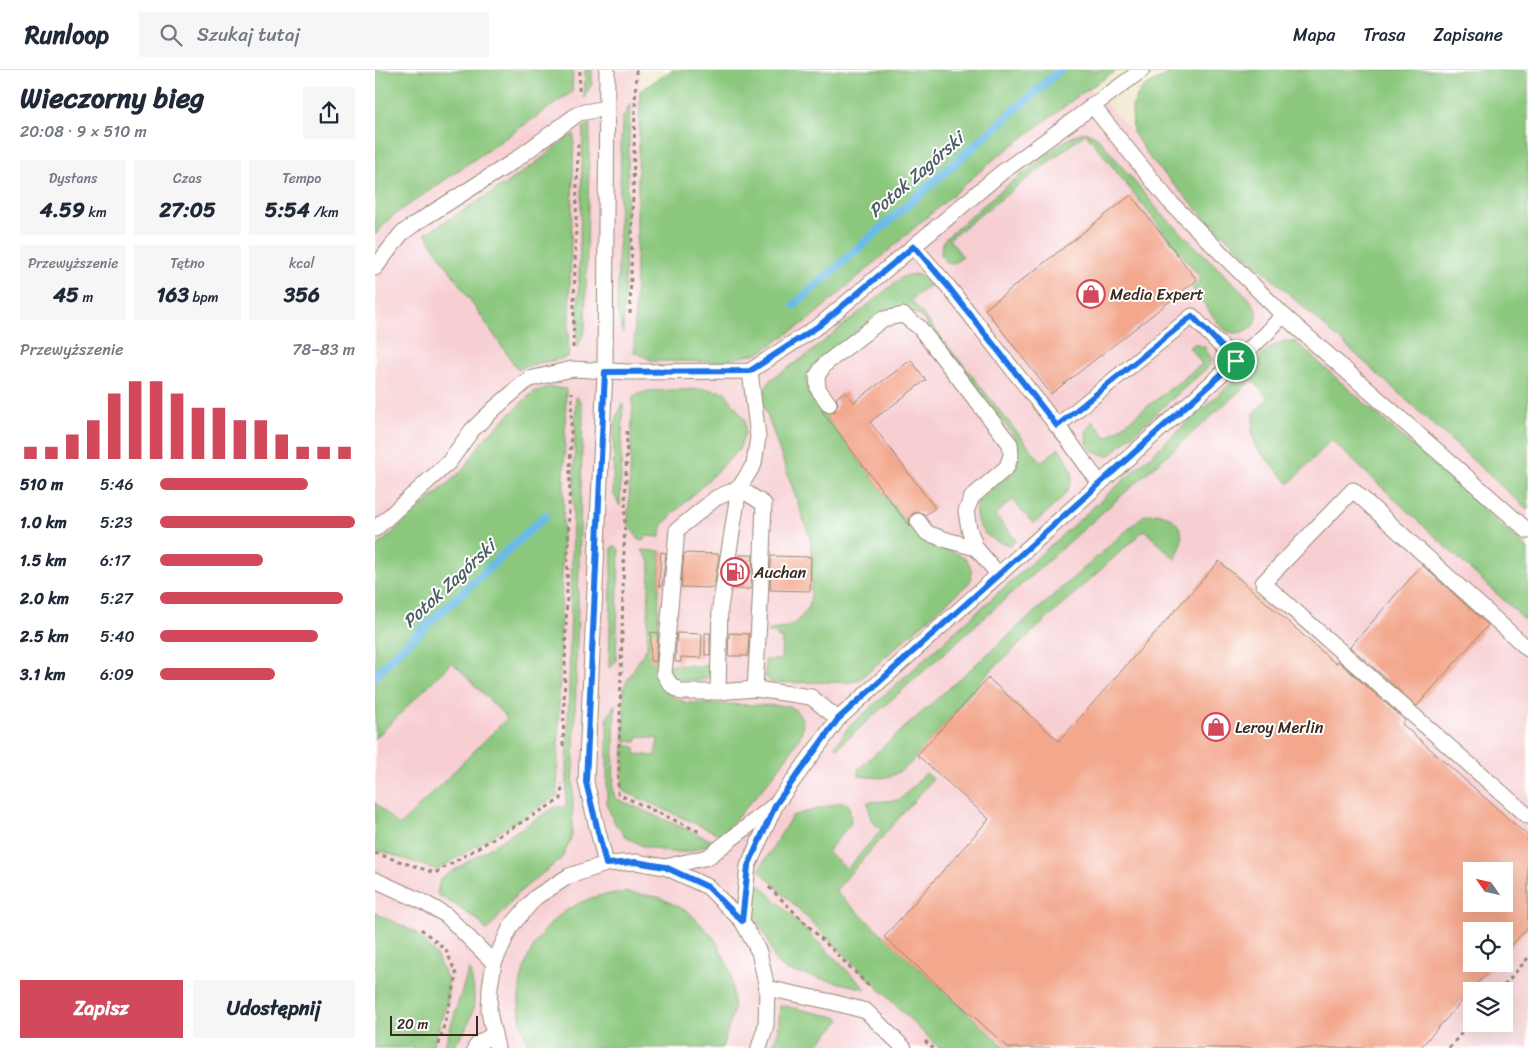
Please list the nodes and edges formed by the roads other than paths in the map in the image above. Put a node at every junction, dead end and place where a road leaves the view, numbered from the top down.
1 (607, 70) edge
2 (1142, 70) edge
3 (1092, 106) junction
4 (607, 108) junction
5 (914, 246) junction
6 (375, 268) edge
7 (1283, 315) junction
8 (1236, 361) junction
9 (750, 371) junction
10 (605, 372) junction
11 (829, 404) dead end
12 (1057, 426) junction
13 (1100, 483) junction
14 (739, 488) junction
15 (918, 521) dead end
16 (375, 529) edge
17 (1528, 531) edge
18 (976, 548) junction
19 (999, 575) junction
20 (1528, 649) edge
21 (755, 689) junction
22 (718, 692) junction
23 (838, 719) junction
24 (776, 804) junction
25 (1528, 816) edge
26 (606, 864) junction
27 (665, 867) junction
28 (375, 880) edge
29 (742, 921) junction
30 (494, 963) junction
31 (767, 988) junction
32 (496, 1041) edge
33 (475, 1048) edge
34 (759, 1048) edge
35 (905, 1048) edge

1 - 4 lane
2 - 3 lane
3 - 5 lane
3 - 7 lane
4 - 6 lane
4 - 10 lane
5 - 9 lane
5 - 12 lane
7 - 8 lane
7 - 17 lane
8 - 12 lane
8 - 13 lane
9 - 10 lane
9 - 14 lane
10 - 16 lane
10 - 26 lane
11 - 18 lane
12 - 13 lane
13 - 19 lane
14 - 21 lane
14 - 22 lane
14 - 22 lane
15 - 18 lane
18 - 19 lane
19 - 23 lane
20 - 25 lane
21 - 22 lane
21 - 23 lane
23 - 24 lane
24 - 27 lane
24 - 29 lane
26 - 27 lane
26 - 30 lane
27 - 29 lane
28 - 30 lane
29 - 31 lane
30 - 32 lane
31 - 34 lane
31 - 35 lane
32 - 33 lane

